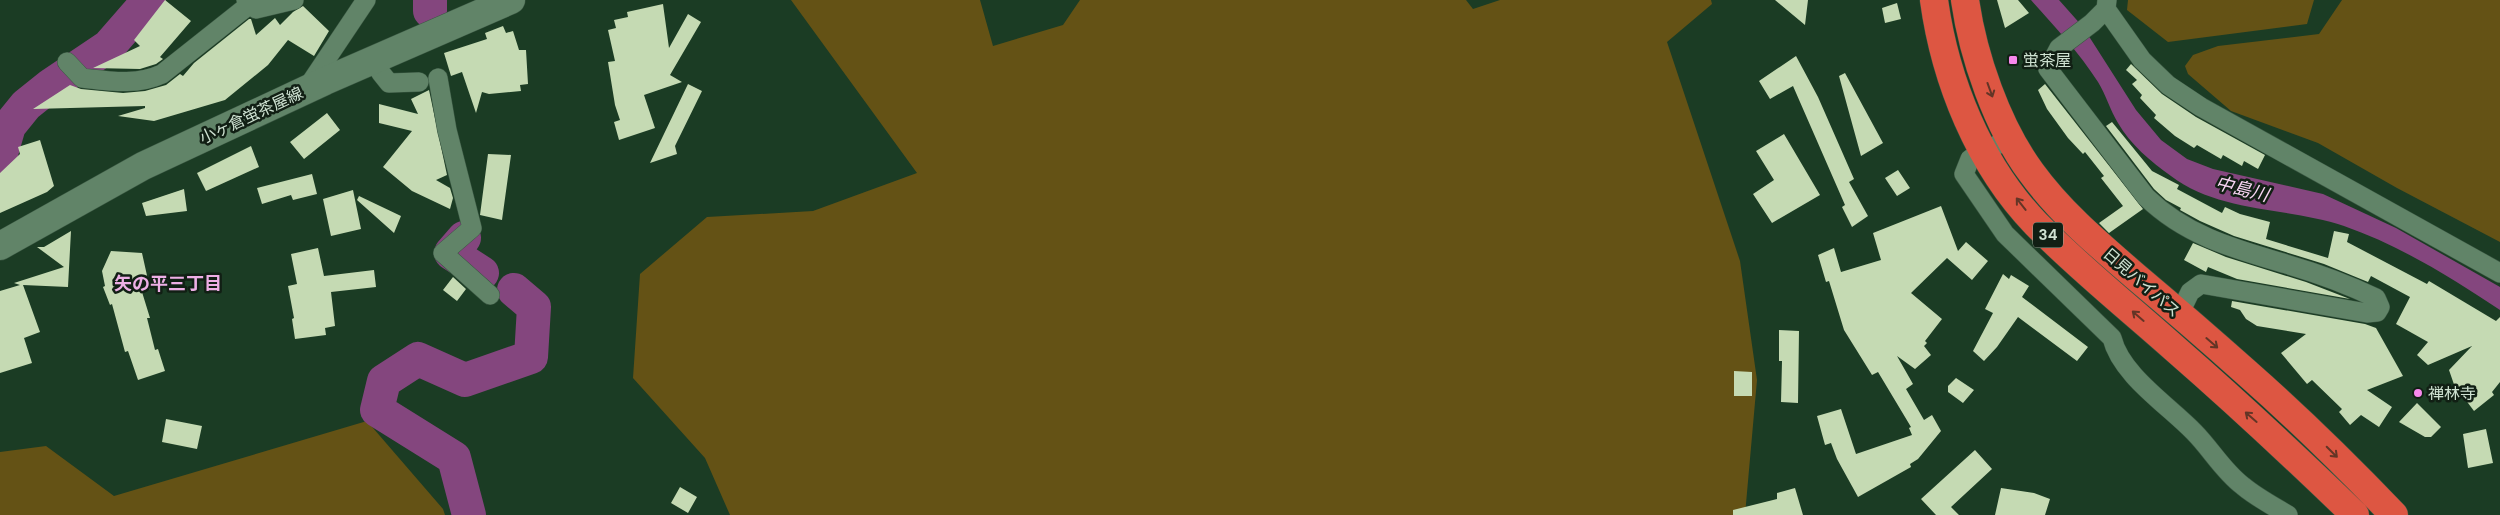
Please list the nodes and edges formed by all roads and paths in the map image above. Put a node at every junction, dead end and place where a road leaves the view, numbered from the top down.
1 (294, 0) edge
2 (511, 0) edge
3 (1934, 0) edge
4 (1965, 0) edge
5 (248, 3) edge
6 (356, 4) edge
7 (2107, 4) edge
8 (373, 60) junction
9 (67, 62) dead end
10 (438, 78) dead end
11 (419, 82) dead end
12 (306, 89) junction
13 (2010, 138) junction
14 (1984, 151) junction
15 (0, 246) edge
16 (2500, 273) edge
17 (490, 295) dead end
18 (2179, 315) junction
19 (2175, 348) junction
20 (2288, 515) edge
21 (2355, 515) edge
22 (2394, 515) edge

1 - 5 street
2 - 8 street, 小ヶ倉蛍茶屋線
3 - 14 highway, 日見バイパス / 34
4 -> 13 highway, 日見バイパス / 34
5 - 9 street
6 - 12 street
7 - 16 street
7 - 18 street
8 - 11 street
8 - 12 street, 小ヶ倉蛍茶屋線
10 - 17 street
12 - 15 street, 小ヶ倉蛍茶屋線
13 - 14 street
13 - 18 highway, 日見バイパス / 34
19 -> 14 highway, 日見バイパス / 34
14 - 20 street
18 - 19 highway
18 -> 22 highway, 日見バイパス / 34
21 -> 19 highway, 日見バイパス / 34

